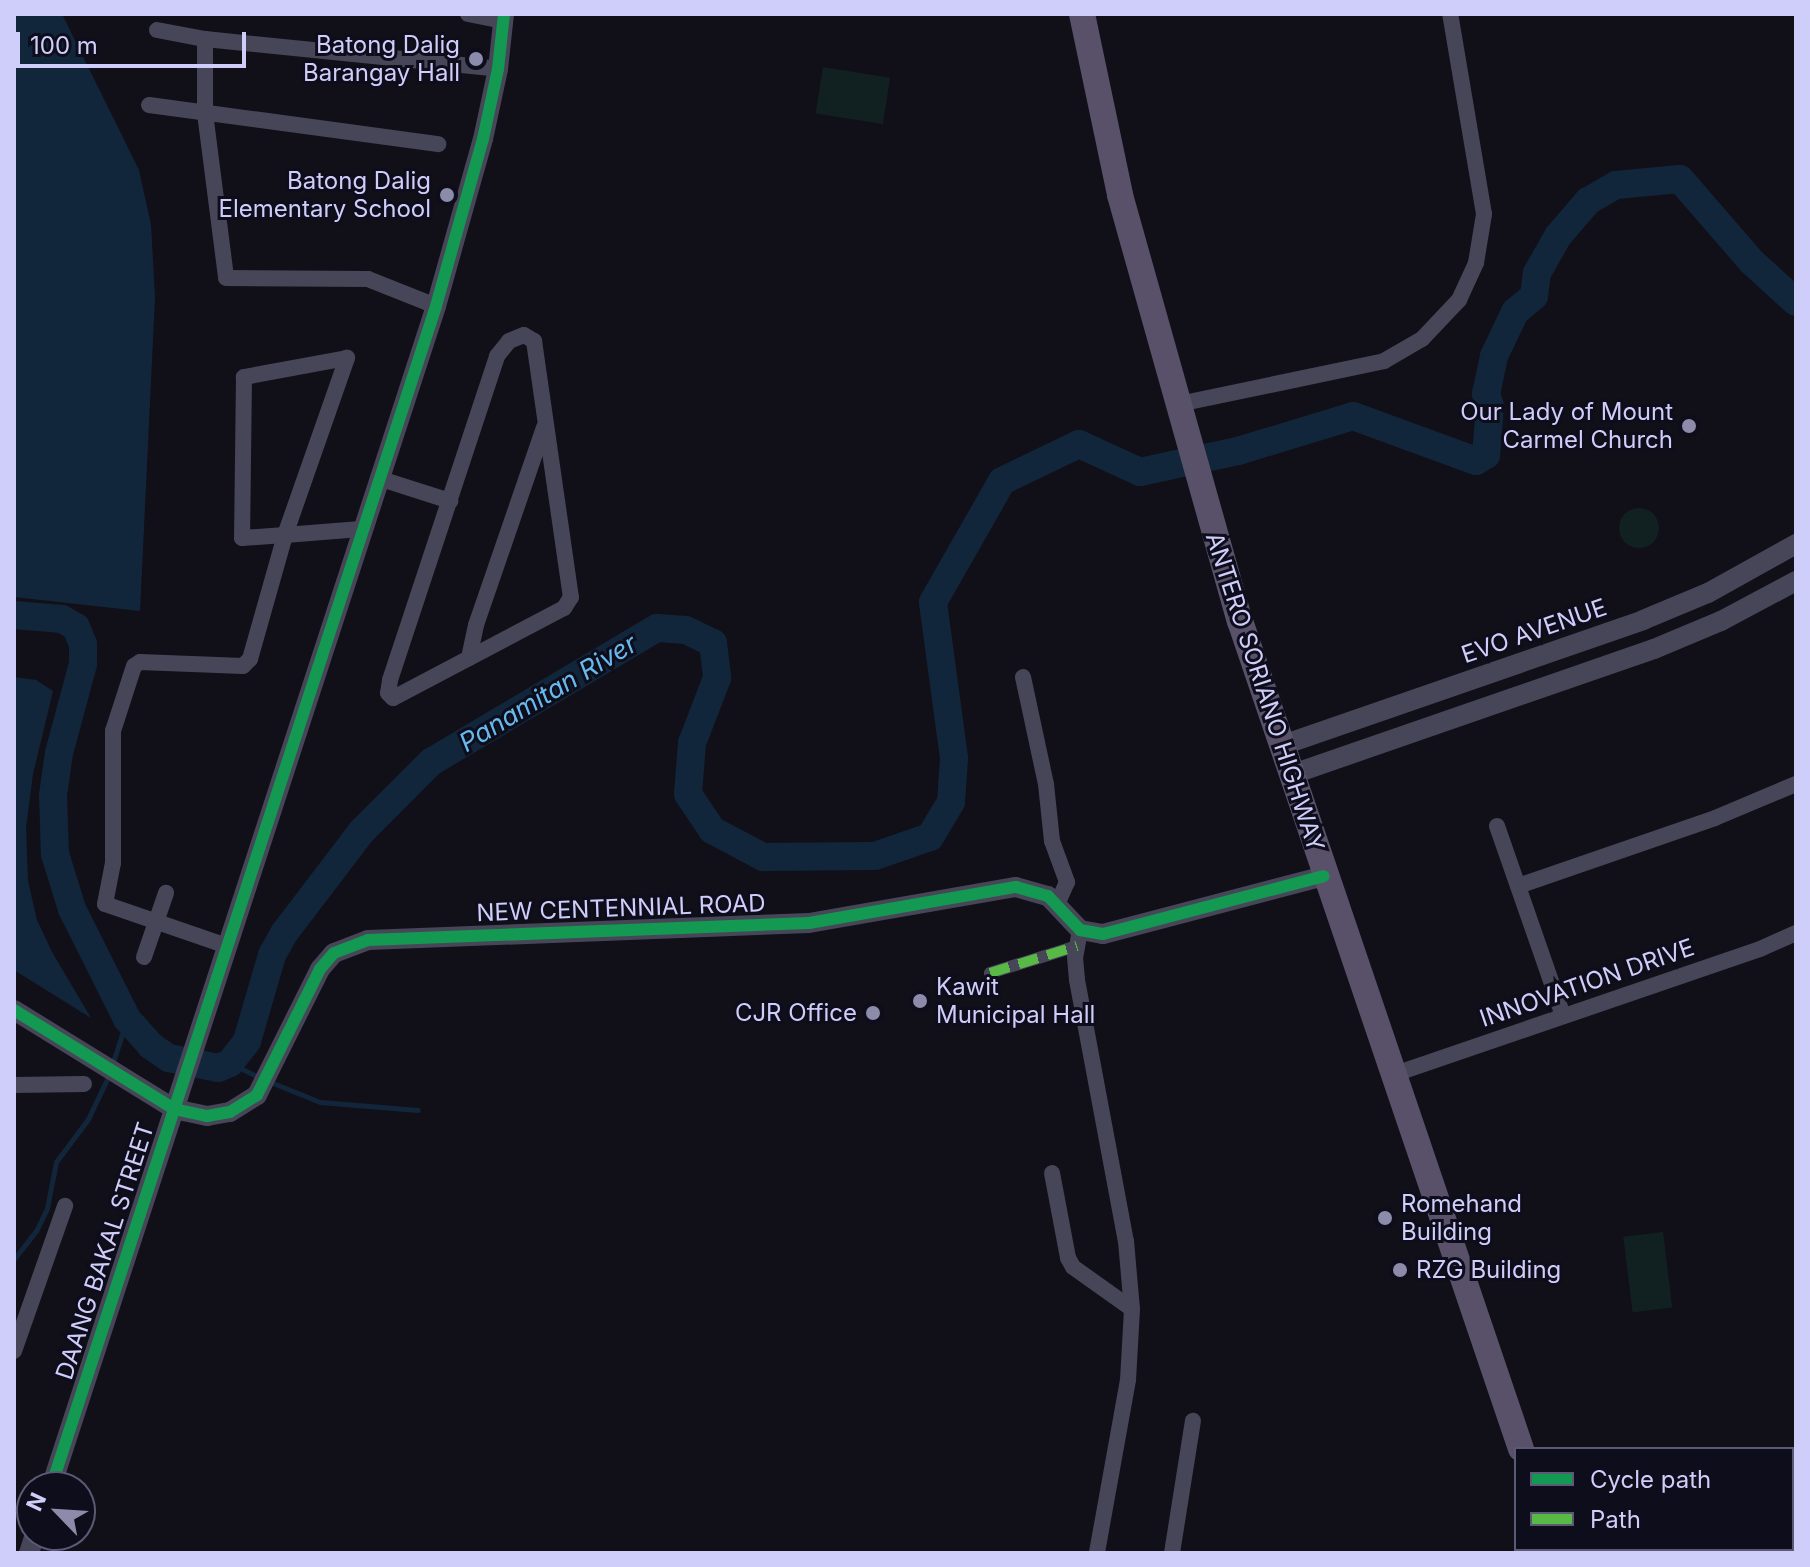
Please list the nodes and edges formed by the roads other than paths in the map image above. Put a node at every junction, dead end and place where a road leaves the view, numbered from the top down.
1 (468, 14) edge
2 (1082, 14) edge
3 (1450, 14) edge
4 (504, 17) edge
5 (157, 30) dead end
6 (205, 39) junction
7 (498, 69) junction
8 (149, 105) dead end
9 (205, 113) junction
10 (438, 144) dead end
11 (436, 306) junction
12 (1179, 404) junction
13 (545, 423) junction
14 (378, 478) junction
15 (450, 501) junction
16 (361, 529) junction
17 (285, 535) junction
18 (1796, 544) edge
19 (1796, 581) edge
20 (1708, 593) junction
21 (1721, 621) junction
22 (469, 658) junction
23 (1023, 677) dead end
24 (1280, 746) junction
25 (1290, 775) junction
26 (1796, 784) edge
27 (1497, 826) dead end
28 (1324, 876) junction
29 (1518, 886) junction
30 (166, 893) dead end
31 (1057, 904) junction
32 (156, 921) junction
33 (1796, 933) edge
34 (1078, 938) junction
35 (227, 946) junction
36 (144, 957) dead end
37 (990, 973) dead end
38 (14, 1010) edge
39 (1563, 1016) junction
40 (1392, 1075) junction
41 (84, 1084) dead end
42 (14, 1085) edge
43 (174, 1109) junction
44 (1052, 1173) dead end
45 (65, 1206) dead end
46 (1132, 1309) junction
47 (14, 1351) edge
48 (1193, 1421) dead end
49 (1520, 1447) edge
50 (56, 1471) edge
51 (1097, 1553) edge
52 (1172, 1553) edge

1 - 4 street
2 - 12 main road, ANTERO SORIANO HIGHWAY
3 - 12 street
4 - 7 street, DAANG BAKAL STREET
5 - 6 street
6 - 7 street
6 - 9 street
7 - 11 street, DAANG BAKAL STREET
8 - 9 street
9 - 10 street
9 - 11 street
11 - 14 street, DAANG BAKAL STREET
12 - 24 main road, ANTERO SORIANO HIGHWAY
13 - 15 street
13 - 22 street
13 - 22 street
14 - 15 street
14 - 16 street, DAANG BAKAL STREET
15 - 22 street
16 - 17 street
16 - 35 street, DAANG BAKAL STREET
17 - 17 street
17 - 32 street
18 - 20 street, EVO AVENUE
19 - 21 street
20 - 21 street
20 - 24 street, EVO AVENUE
21 - 25 street
23 - 31 street
24 - 25 main road, ANTERO SORIANO HIGHWAY
25 - 28 main road, ANTERO SORIANO HIGHWAY
26 - 29 street
27 - 29 street
28 - 34 street
28 - 40 main road, ANTERO SORIANO HIGHWAY
29 - 39 street
30 - 32 street
31 - 34 street, NEW CENTENNIAL ROAD
31 - 43 street, NEW CENTENNIAL ROAD
32 - 35 street
32 - 36 street
33 - 39 street, INNOVATION DRIVE
34 - 37 street
34 - 46 street
35 - 43 street, DAANG BAKAL STREET
38 - 43 street, NEW CENTENNIAL ROAD
39 - 40 street, INNOVATION DRIVE
40 - 49 main road, ANTERO SORIANO HIGHWAY
41 - 42 street
43 - 50 street, DAANG BAKAL STREET
44 - 46 street
45 - 47 street
46 - 51 street
48 - 52 street

